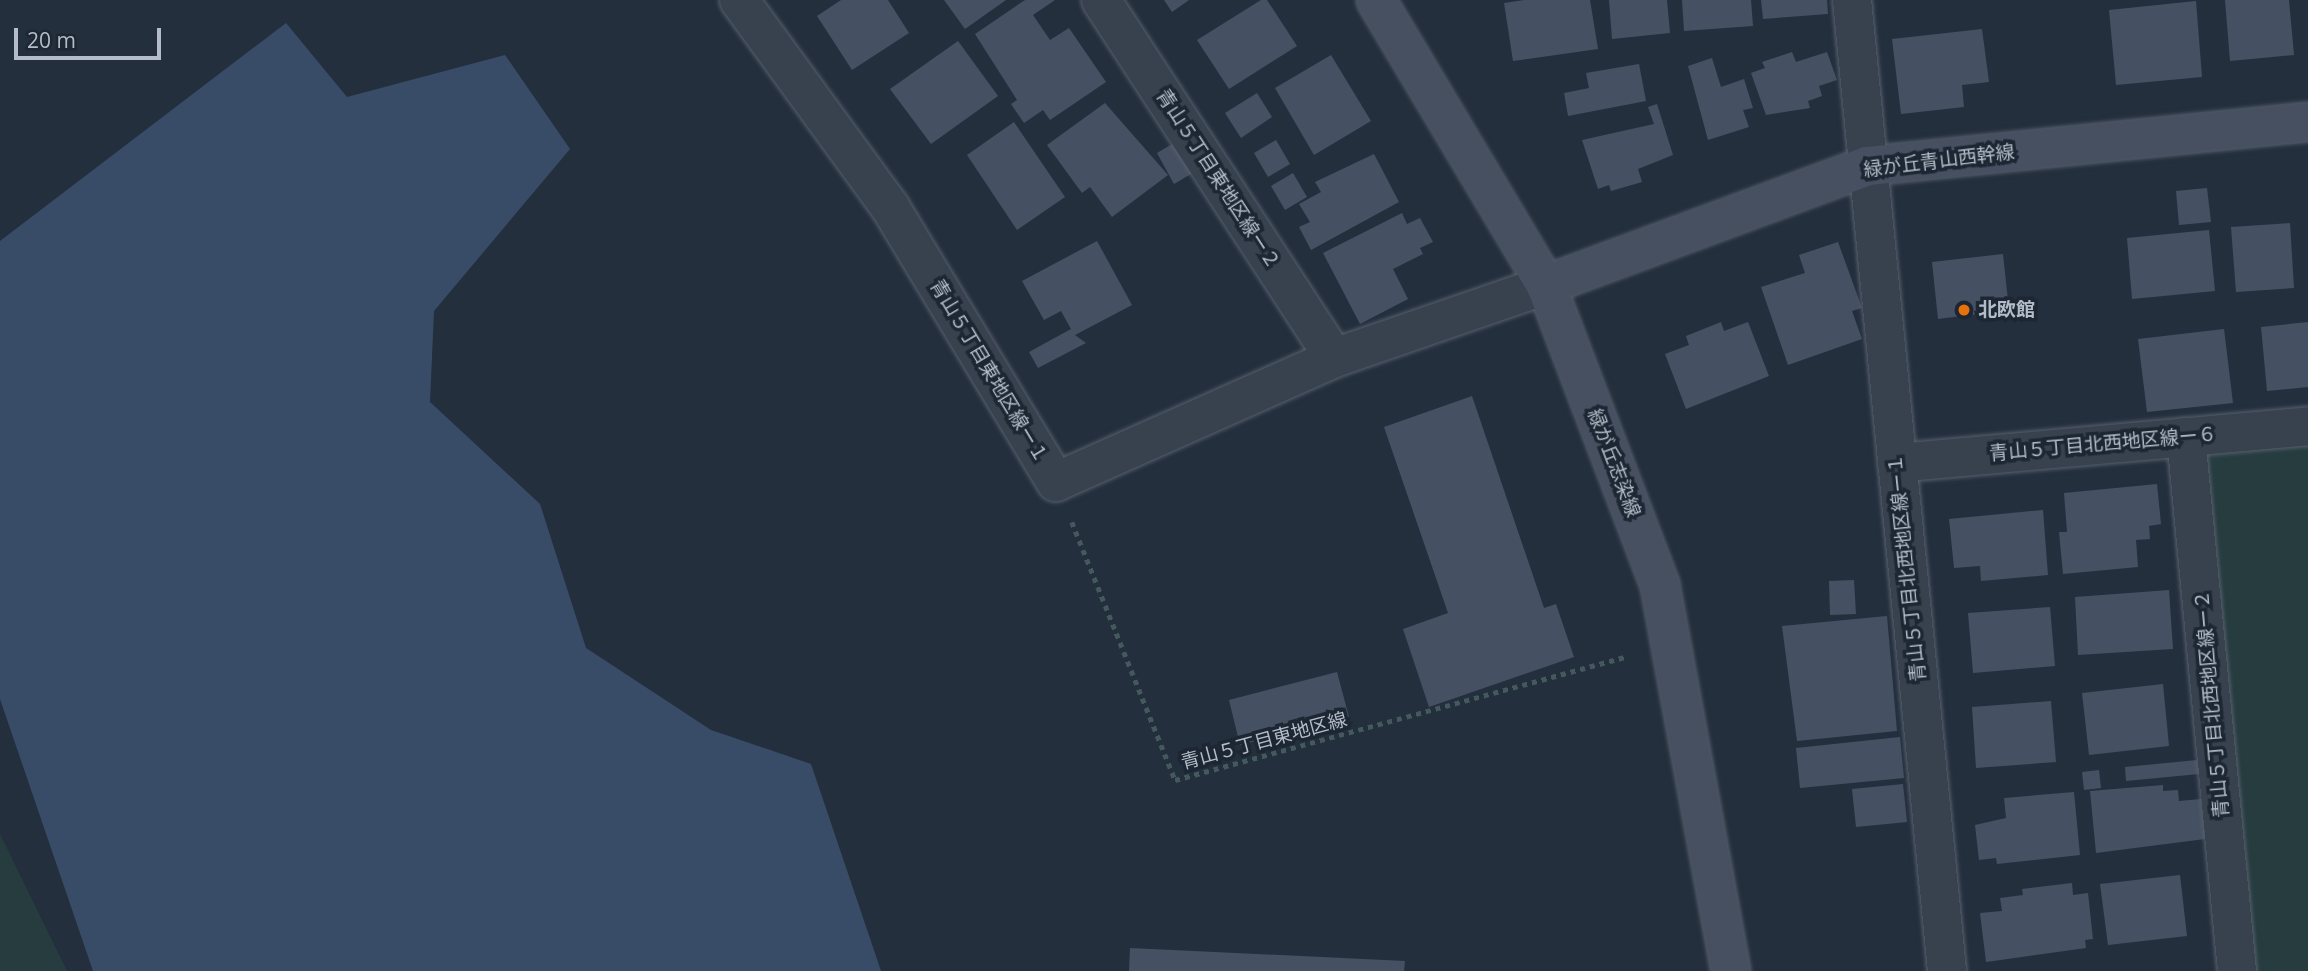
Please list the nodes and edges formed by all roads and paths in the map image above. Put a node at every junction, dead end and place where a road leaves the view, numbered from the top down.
1 (739, 0) edge
2 (1101, 0) edge
3 (1376, 0) edge
4 (1852, 0) edge
5 (2308, 122) edge
6 (1868, 166) junction
7 (1546, 285) junction
8 (1334, 358) junction
9 (2308, 426) edge
10 (2186, 437) junction
11 (1897, 463) junction
12 (1056, 482) junction
13 (1670, 644) junction
14 (1731, 971) edge
15 (1947, 971) edge
16 (2237, 971) edge

1 - 12 street, 青山５丁目東地区線ー１
2 - 8 street, 青山５丁目東地区線ー２
3 - 7 street, 緑が丘志染線
4 - 6 street, 青山５丁目北西地区線ー１
5 - 6 street, 緑が丘青山西幹線
6 - 7 street, 緑が丘青山西幹線
6 - 11 street, 青山５丁目北西地区線ー１
7 - 8 street, 青山５丁目東地区線ー１
7 - 13 street, 緑が丘志染線
8 - 12 street, 青山５丁目東地区線ー１
9 - 10 street, 青山５丁目北西地区線ー６
10 - 11 street, 青山５丁目北西地区線ー６
10 - 16 street, 青山５丁目北西地区線ー２
11 - 15 street, 青山５丁目北西地区線ー１
12 - 13 path, 青山５丁目東地区線
13 - 14 street, 緑が丘志染線

